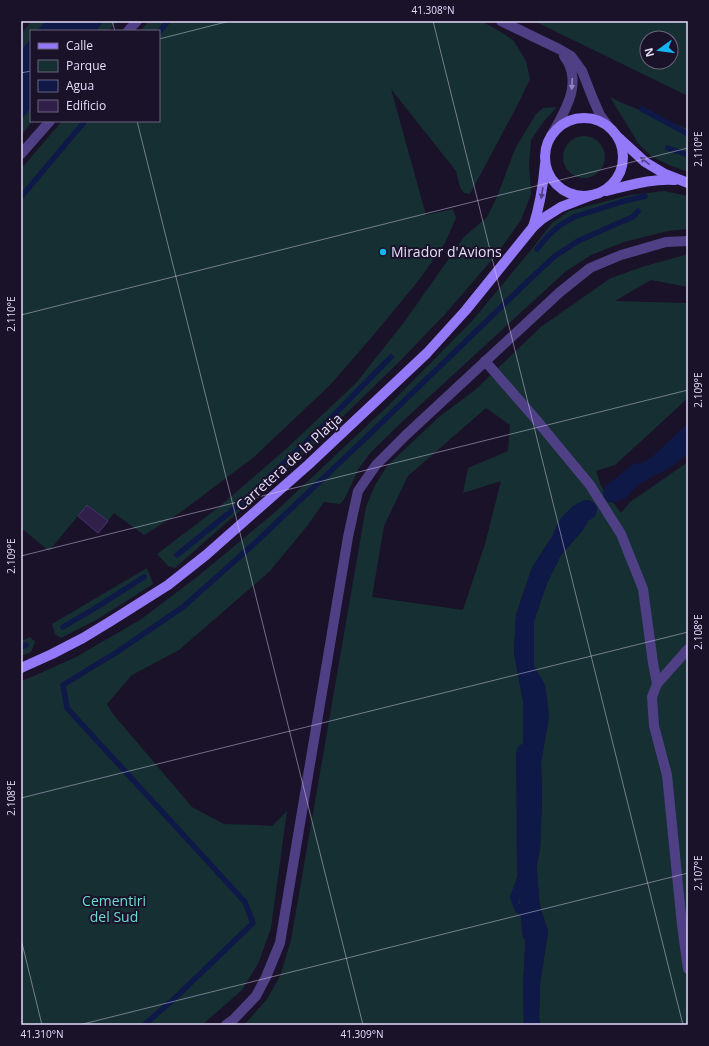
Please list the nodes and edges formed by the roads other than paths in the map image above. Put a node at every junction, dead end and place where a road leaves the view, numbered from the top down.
1 (137, 21) edge
2 (501, 21) edge
3 (129, 30) edge
4 (559, 49) junction
5 (49, 122) edge
6 (608, 127) junction
7 (616, 135) junction
8 (552, 136) junction
9 (21, 154) edge
10 (545, 158) junction
11 (683, 182) edge
12 (603, 191) junction
13 (592, 195) junction
14 (533, 227) junction
15 (688, 241) edge
16 (485, 361) junction
17 (688, 649) edge
18 (21, 668) edge
19 (657, 684) junction
20 (688, 969) edge
21 (226, 1025) edge

1 - 3 street
2 - 4 street
4 - 6 street
4 -> 8 street
5 - 9 street
6 - 7 street
6 - 8 street
11 -> 7 street
7 - 12 street
8 - 10 street
10 - 13 street
10 -> 14 street, Carretera de la Platja
11 - 12 street
12 - 13 street
13 - 14 street, Carretera de la Platja
14 - 18 street, Carretera de la Platja
15 - 16 street
16 - 19 street
16 - 21 street
17 - 19 street
19 - 20 street

